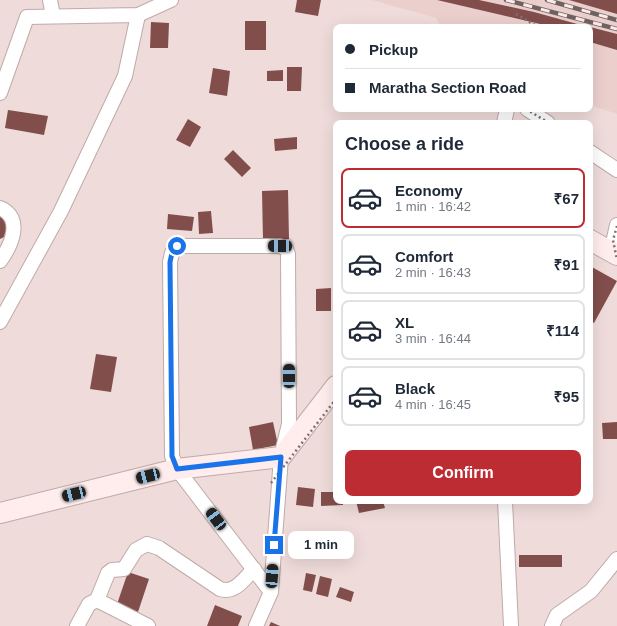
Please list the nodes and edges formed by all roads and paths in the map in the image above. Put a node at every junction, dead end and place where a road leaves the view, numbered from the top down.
1 (50, 0) edge
2 (171, 0) edge
3 (516, 14) dead end
4 (138, 15) junction
5 (53, 16) junction
6 (533, 24) edge
7 (0, 93) edge
8 (532, 112) edge
9 (532, 112) edge
10 (544, 120) edge
11 (544, 120) edge
12 (593, 154) edge
13 (617, 170) edge
14 (0, 208) edge
15 (617, 225) edge
16 (593, 242) edge
17 (615, 256) edge
18 (0, 261) edge
19 (0, 322) edge
20 (333, 390) edge
21 (333, 403) edge
22 (281, 457) junction
23 (177, 469) junction
24 (272, 483) dead end
25 (505, 504) edge
26 (0, 512) edge
27 (617, 559) edge
28 (254, 569) junction
29 (271, 592) junction
30 (97, 600) junction
31 (77, 626) edge
32 (148, 626) edge
33 (256, 626) edge
34 (511, 626) edge
35 (552, 626) edge

1 - 5 street
2 - 4 street
3 - 6 path
4 - 5 street
4 - 19 street
5 - 7 street
8 - 10 street
9 - 11 path, bridge
12 - 13 street
14 - 18 street
15 - 17 street
15 - 17 path, bridge
16 - 17 street
20 - 22 street
21 - 24 path, bridge
22 - 23 street
22 - 23 street
22 - 29 street
23 - 26 street
23 - 28 street
25 - 34 street
27 - 35 street
28 - 29 street
28 - 30 street
29 - 33 street
30 - 31 street
30 - 32 street

